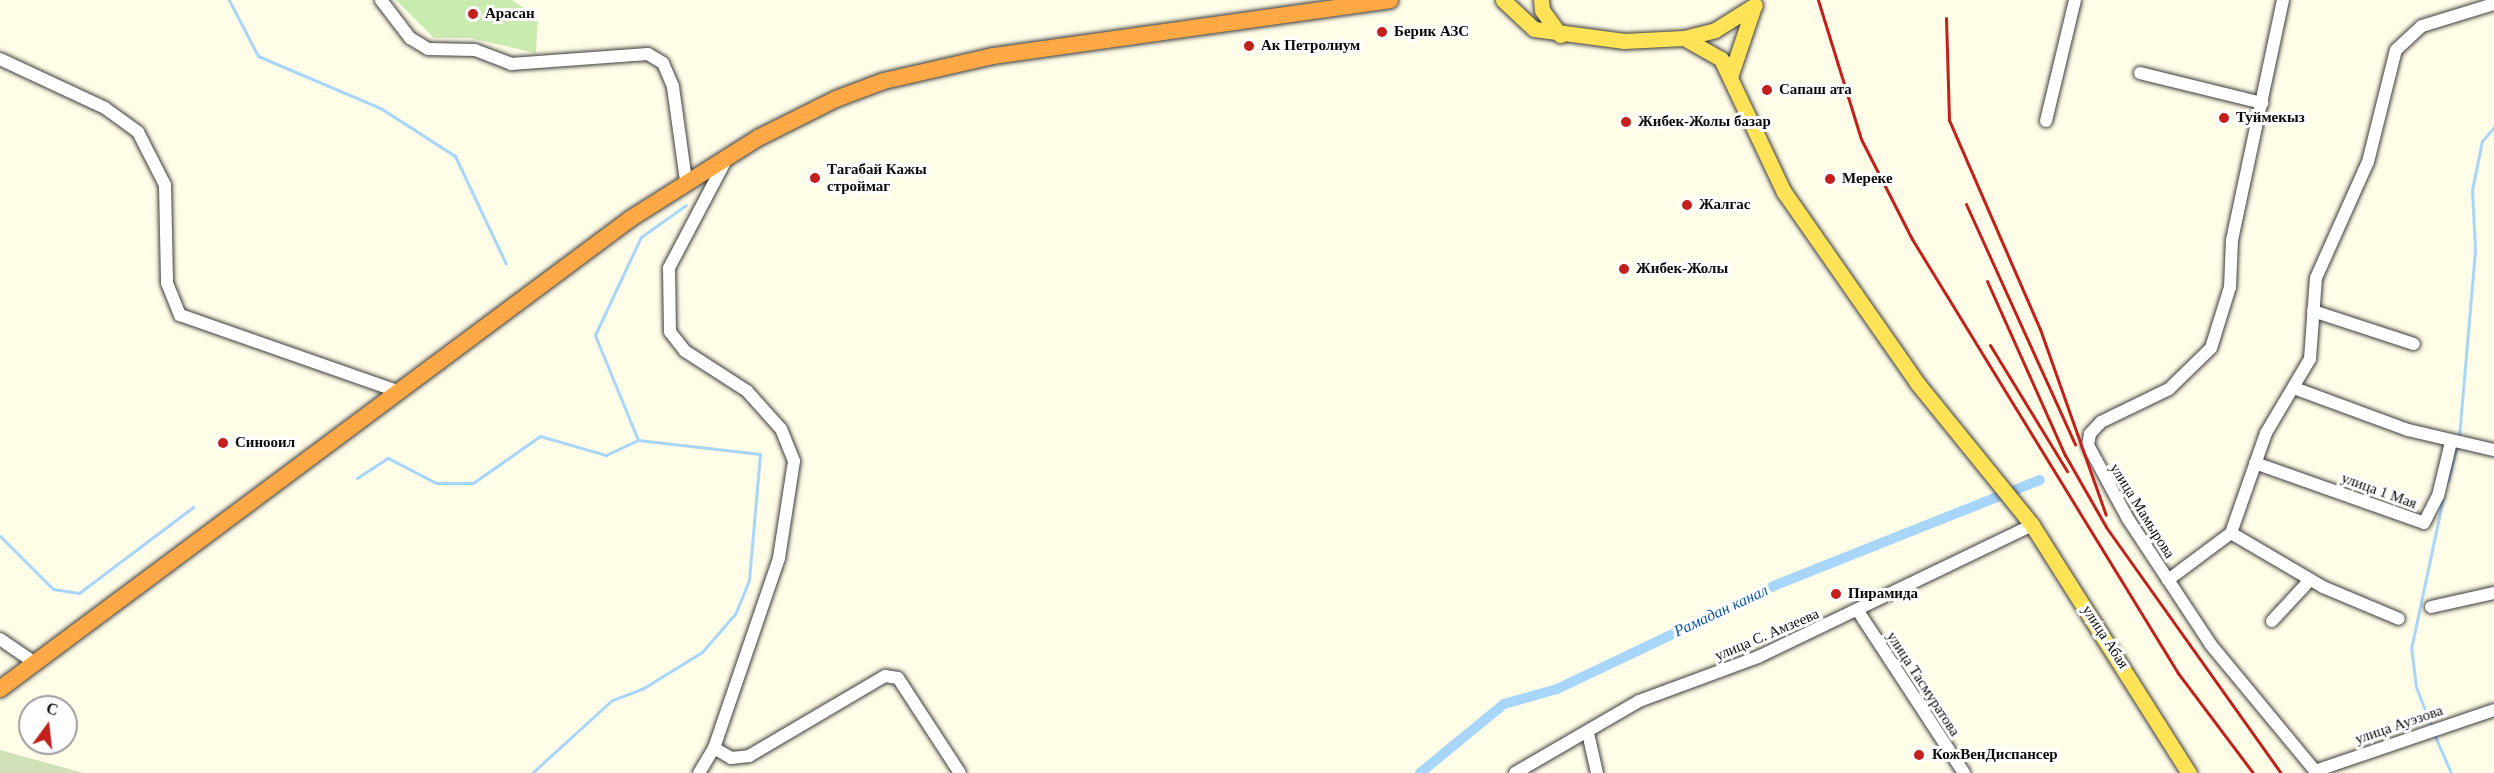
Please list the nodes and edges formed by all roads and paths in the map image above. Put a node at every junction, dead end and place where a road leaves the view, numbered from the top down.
1 (381, 0) edge
2 (1390, 0) edge
3 (1503, 0) edge
4 (1541, 0) edge
5 (2075, 0) edge
6 (2283, 0) edge
7 (1756, 3) edge
8 (2494, 4) edge
9 (1560, 35) junction
10 (1684, 38) junction
11 (0, 59) edge
12 (2140, 73) dead end
13 (1730, 77) junction
14 (2262, 103) junction
15 (2046, 121) dead end
16 (728, 156) junction
17 (686, 181) junction
18 (2313, 310) junction
19 (2414, 344) dead end
20 (2294, 388) junction
21 (400, 392) junction
22 (2451, 442) junction
23 (2494, 450) edge
24 (2255, 463) junction
25 (2032, 525) junction
26 (2232, 533) junction
27 (2168, 580) junction
28 (2310, 580) junction
29 (2494, 593) edge
30 (2431, 607) dead end
31 (1858, 611) junction
32 (2399, 619) dead end
33 (2272, 621) dead end
34 (0, 639) edge
35 (35, 663) junction
36 (0, 689) edge
37 (2494, 710) edge
38 (1588, 732) junction
39 (714, 748) junction
40 (2316, 772) edge
41 (699, 773) edge
42 (960, 773) edge
43 (1515, 773) edge
44 (1597, 773) edge
45 (1964, 773) edge
46 (2189, 773) edge

1 - 17 street
2 - 16 highway
3 - 9 main road
4 - 9 main road
5 - 15 street
6 - 14 street, улица Мамырова
7 - 10 main road
7 - 13 main road
8 - 18 street
9 - 10 main road
10 - 13 main road, улица Абая
11 - 21 street
12 - 14 street
13 - 25 main road, улица Абая
14 - 27 street, улица Мамырова
16 - 17 highway
16 - 39 street
17 - 21 highway
18 - 19 street
18 - 20 street
20 - 22 street
20 - 24 street
21 - 35 highway
22 - 23 street
22 - 24 street, улица 1 Мая
24 - 26 street
25 - 31 street, улица С. Амзеева
25 - 46 main road, улица Абая
26 - 27 street
26 - 28 street
27 - 40 street, улица Мамырова
28 - 32 street
28 - 33 street
29 - 30 street
31 - 38 street, улица С. Амзеева
31 - 45 street, улица Тасмуратова
34 - 35 street
35 - 36 highway
37 - 40 street, улица Ауэзова
38 - 43 street, улица С. Амзеева
38 - 44 street
39 - 41 street
39 - 42 street

